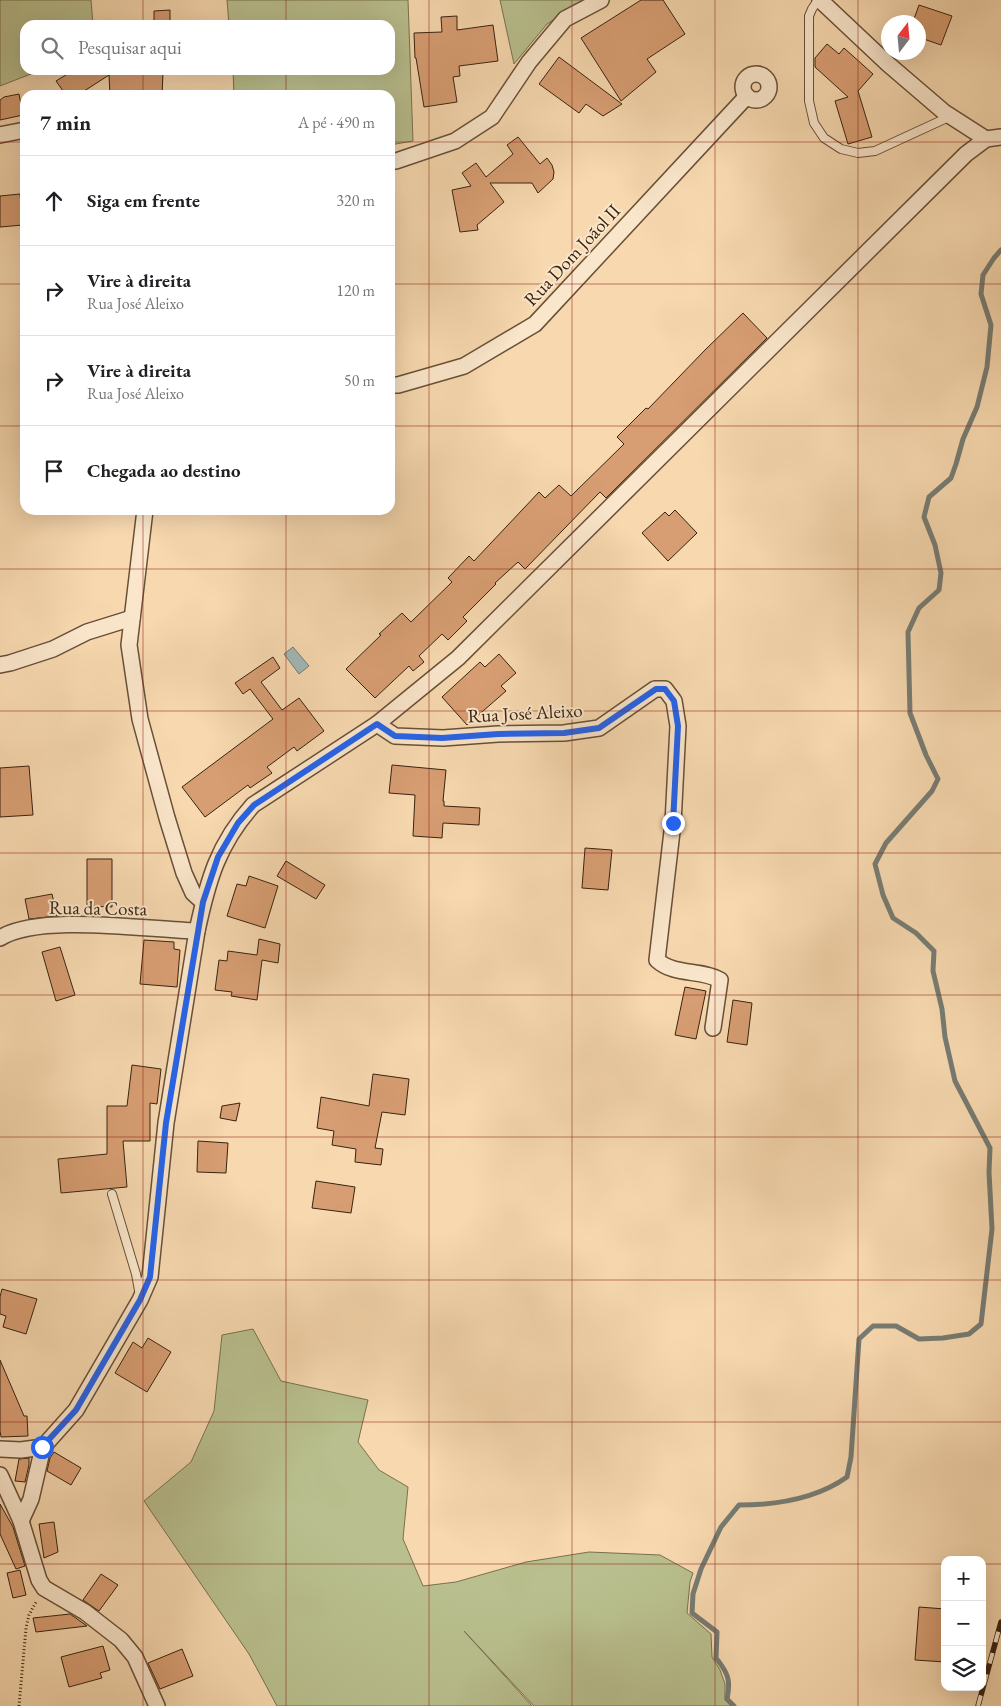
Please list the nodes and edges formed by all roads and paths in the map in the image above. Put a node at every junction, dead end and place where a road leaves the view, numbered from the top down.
1 (601, 0) edge
2 (819, 0) edge
3 (747, 96) dead end
4 (950, 116) junction
5 (20, 131) edge
6 (0, 135) edge
7 (994, 138) edge
8 (395, 161) edge
9 (395, 385) edge
10 (144, 515) edge
11 (132, 618) junction
12 (0, 665) edge
13 (377, 724) junction
14 (203, 902) junction
15 (197, 931) junction
16 (0, 938) edge
17 (712, 1028) dead end
18 (112, 1194) dead end
19 (140, 1300) junction
20 (42, 1447) junction
21 (0, 1449) edge
22 (0, 1475) edge
23 (21, 1520) junction
24 (44, 1588) junction
25 (19, 1706) edge
26 (157, 1706) edge

1 - 8 street
2 - 4 street
2 - 4 lane
3 - 9 street, Rua Dom Joãol II
4 - 7 street
5 - 6 street
7 - 13 street
10 - 11 street
11 - 12 street
11 - 14 street
13 - 14 street
13 - 17 street, Rua José Aleixo
14 - 15 street
15 - 16 street, Rua da Costa
15 - 19 street
18 - 19 lane
19 - 20 street
20 - 21 street
20 - 23 street
22 - 23 street
23 - 24 street
24 - 25 path
24 - 26 street

